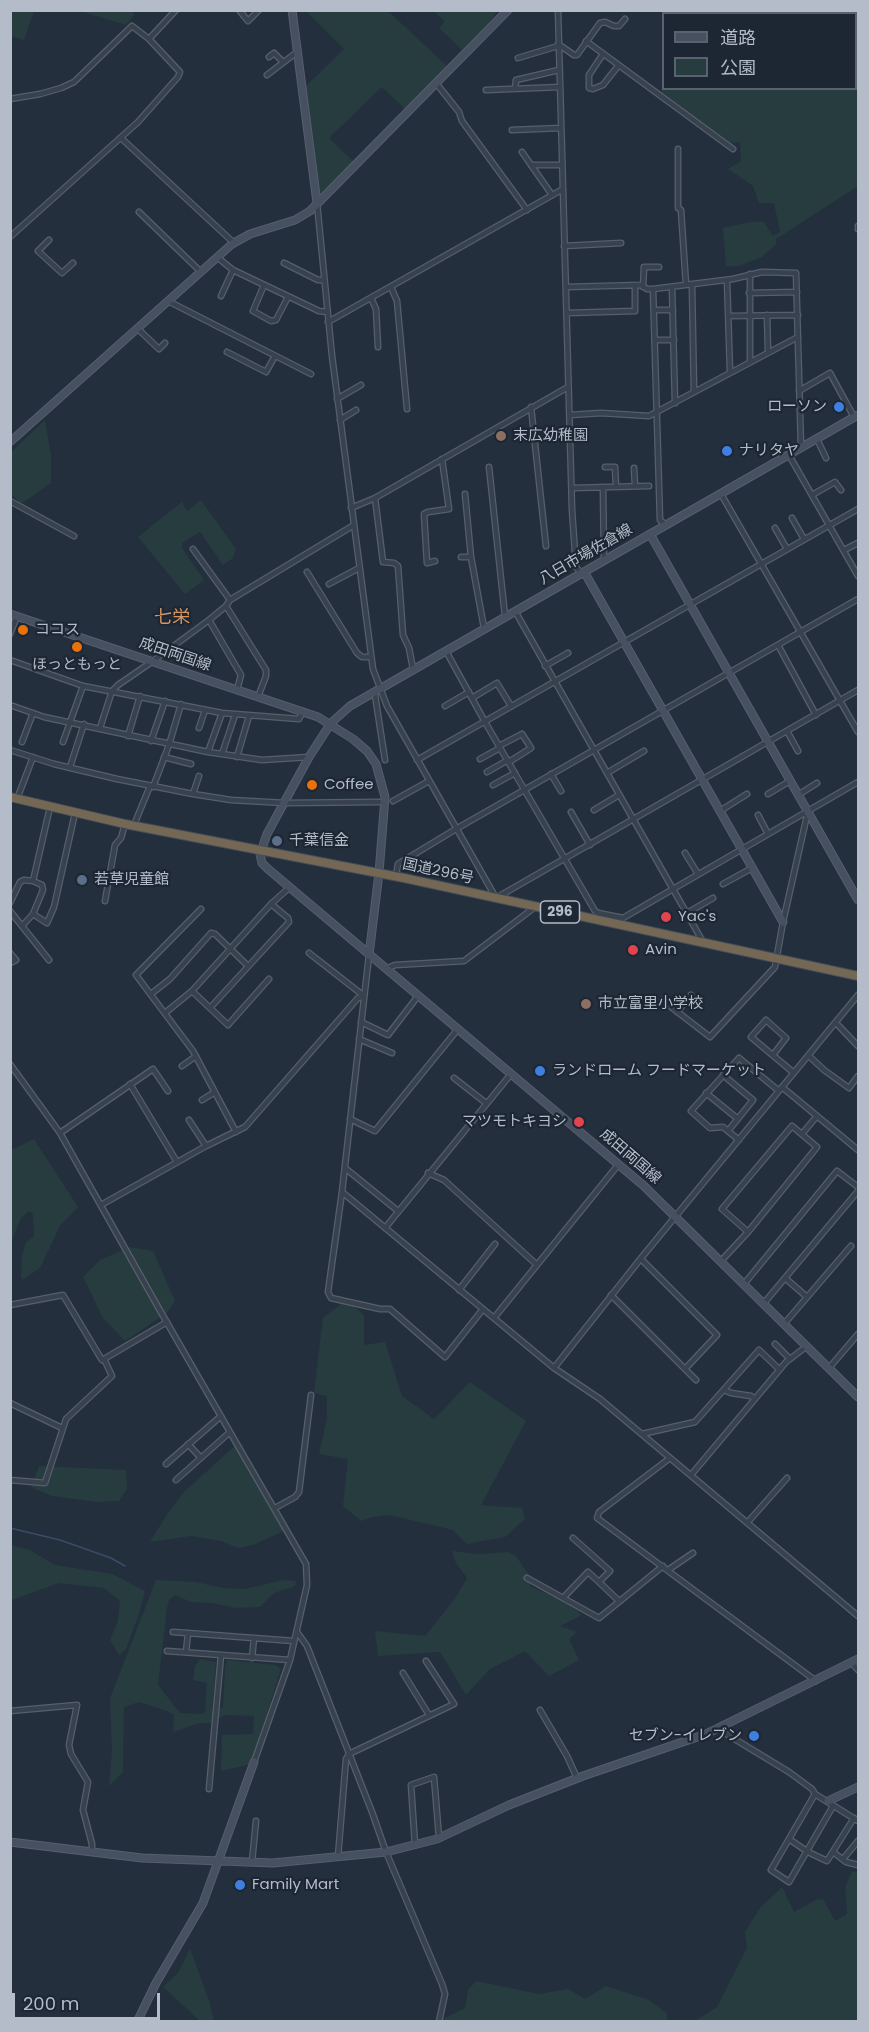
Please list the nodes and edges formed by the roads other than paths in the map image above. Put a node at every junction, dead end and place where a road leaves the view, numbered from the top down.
1 (176, 10) edge
2 (238, 10) edge
3 (259, 10) edge
4 (292, 10) edge
5 (507, 10) edge
6 (558, 10) edge
7 (625, 19) dead end
8 (148, 39) junction
9 (586, 41) junction
10 (558, 45) junction
11 (297, 52) junction
12 (603, 54) junction
13 (269, 57) dead end
14 (518, 58) dead end
15 (283, 63) junction
16 (618, 66) junction
17 (559, 70) junction
18 (267, 75) dead end
19 (436, 83) junction
20 (560, 87) junction
21 (515, 89) junction
22 (486, 90) dead end
23 (10, 99) edge
24 (561, 128) junction
25 (513, 130) dead end
26 (121, 138) junction
27 (678, 149) dead end
28 (733, 149) dead end
29 (522, 152) dead end
30 (531, 165) junction
31 (562, 165) junction
32 (562, 189) junction
33 (552, 195) junction
34 (317, 203) junction
35 (527, 210) junction
36 (139, 212) dead end
37 (10, 237) edge
38 (49, 240) dead end
39 (234, 243) junction
40 (621, 243) dead end
41 (564, 246) junction
42 (217, 257) junction
43 (73, 263) dead end
44 (284, 263) dead end
45 (659, 267) dead end
46 (233, 270) junction
47 (201, 272) junction
48 (750, 274) junction
49 (324, 280) junction
50 (727, 280) junction
51 (264, 285) junction
52 (635, 285) junction
53 (689, 285) junction
54 (391, 287) junction
55 (566, 287) junction
56 (643, 287) junction
57 (672, 287) junction
58 (653, 290) junction
59 (797, 292) junction
60 (749, 293) junction
61 (221, 296) dead end
62 (288, 297) junction
63 (371, 298) junction
64 (168, 301) junction
65 (654, 310) junction
66 (672, 310) junction
67 (327, 312) junction
68 (567, 313) junction
69 (749, 315) junction
70 (767, 315) junction
71 (798, 315) junction
72 (729, 316) junction
73 (328, 322) junction
74 (138, 329) junction
75 (798, 337) junction
76 (655, 340) junction
77 (674, 340) junction
78 (165, 343) dead end
79 (378, 346) dead end
80 (227, 352) dead end
81 (768, 352) junction
82 (275, 356) junction
83 (750, 362) junction
84 (730, 372) junction
85 (311, 374) dead end
86 (361, 385) dead end
87 (568, 387) junction
88 (799, 391) junction
89 (694, 392) junction
90 (338, 399) junction
91 (675, 403) junction
92 (531, 407) junction
93 (407, 409) dead end
94 (356, 410) dead end
95 (657, 412) junction
96 (570, 415) junction
97 (857, 416) edge
98 (340, 420) junction
99 (816, 439) junction
100 (10, 442) edge
101 (801, 448) junction
102 (789, 455) junction
103 (826, 458) dead end
104 (442, 459) junction
105 (489, 467) dead end
106 (605, 467) dead end
107 (634, 468) dead end
108 (635, 486) junction
109 (649, 486) dead end
110 (603, 487) junction
111 (616, 487) junction
112 (572, 488) junction
113 (840, 490) dead end
114 (465, 494) dead end
115 (721, 494) junction
116 (812, 495) junction
117 (375, 498) junction
118 (10, 501) edge
119 (351, 508) junction
120 (858, 509) edge
121 (792, 518) dead end
122 (354, 525) junction
123 (666, 525) junction
124 (830, 525) junction
125 (775, 528) dead end
126 (650, 534) junction
127 (75, 536) dead end
128 (804, 539) junction
129 (858, 543) edge
130 (546, 546) dead end
131 (194, 549) dead end
132 (787, 549) junction
133 (844, 550) junction
134 (461, 557) dead end
135 (471, 557) junction
136 (604, 560) junction
137 (435, 561) dead end
138 (762, 563) junction
139 (359, 568) junction
140 (307, 572) dead end
141 (581, 573) junction
142 (858, 576) edge
143 (329, 584) dead end
144 (858, 599) edge
145 (230, 600) junction
146 (691, 604) junction
147 (226, 606) junction
148 (515, 611) junction
149 (14, 615) edge
150 (506, 616) junction
151 (208, 620) junction
152 (484, 628) junction
153 (800, 632) junction
154 (10, 634) edge
155 (625, 642) junction
156 (778, 645) junction
157 (446, 651) junction
158 (568, 653) dead end
159 (370, 657) junction
160 (10, 660) edge
161 (153, 661) junction
162 (545, 666) junction
163 (413, 669) junction
164 (728, 673) junction
165 (554, 682) junction
166 (84, 686) junction
167 (381, 687) junction
168 (237, 690) junction
169 (858, 690) edge
170 (112, 691) junction
171 (469, 692) junction
172 (375, 695) dead end
173 (140, 696) junction
174 (258, 697) junction
175 (472, 698) junction
176 (840, 700) junction
177 (165, 701) junction
178 (181, 704) junction
179 (10, 705) edge
180 (445, 706) dead end
181 (511, 706) junction
182 (205, 710) junction
183 (303, 711) junction
184 (662, 711) junction
185 (33, 713) junction
186 (222, 713) junction
187 (235, 715) junction
188 (816, 715) junction
189 (249, 716) junction
190 (485, 722) junction
191 (70, 723) junction
192 (331, 723) junction
193 (84, 724) junction
194 (100, 728) junction
195 (199, 728) dead end
196 (787, 732) junction
197 (858, 732) edge
198 (128, 736) junction
199 (151, 741) junction
200 (22, 742) dead end
201 (63, 742) dead end
202 (768, 742) junction
203 (169, 745) junction
204 (500, 747) junction
205 (10, 750) edge
206 (593, 750) junction
207 (644, 751) dead end
208 (798, 751) dead end
209 (208, 752) junction
210 (222, 754) junction
211 (33, 757) junction
212 (164, 757) junction
213 (237, 757) junction
214 (309, 757) junction
215 (480, 759) dead end
216 (385, 760) dead end
217 (417, 760) junction
218 (508, 761) junction
219 (191, 764) dead end
220 (70, 767) junction
221 (487, 772) dead end
222 (515, 773) junction
223 (607, 773) junction
224 (551, 774) junction
225 (199, 776) dead end
226 (702, 779) junction
227 (429, 781) junction
228 (790, 781) junction
229 (858, 782) edge
230 (816, 783) dead end
231 (151, 786) junction
232 (493, 786) dead end
233 (525, 790) junction
234 (561, 791) dead end
235 (193, 794) junction
236 (747, 794) dead end
237 (768, 794) dead end
238 (619, 795) junction
239 (798, 795) junction
240 (14, 798) edge
241 (393, 801) dead end
242 (379, 802) dead end
243 (285, 803) junction
244 (50, 807) junction
245 (594, 810) dead end
246 (720, 811) junction
247 (808, 811) junction
248 (571, 812) dead end
249 (75, 813) junction
250 (758, 815) dead end
251 (633, 820) junction
252 (129, 825) junction
253 (456, 829) junction
254 (768, 834) junction
255 (590, 845) junction
256 (261, 849) junction
257 (741, 849) junction
258 (685, 853) dead end
259 (565, 859) junction
260 (752, 868) junction
261 (379, 873) junction
262 (698, 874) junction
263 (396, 876) junction
264 (33, 881) junction
265 (723, 884) dead end
266 (290, 888) junction
267 (672, 889) junction
268 (496, 898) junction
269 (713, 898) dead end
270 (858, 900) edge
271 (105, 901) dead end
272 (10, 903) edge
273 (271, 904) junction
274 (535, 907) junction
275 (201, 909) dead end
276 (10, 911) edge
277 (687, 913) junction
278 (33, 914) junction
279 (612, 920) junction
280 (783, 922) junction
281 (23, 925) junction
282 (703, 942) junction
283 (230, 948) junction
284 (10, 953) edge
285 (309, 953) dead end
286 (369, 955) junction
287 (777, 958) junction
288 (49, 960) dead end
289 (10, 963) edge
290 (248, 966) junction
291 (386, 969) junction
292 (858, 976) edge
293 (269, 979) dead end
294 (192, 991) junction
295 (151, 994) junction
296 (692, 995) dead end
297 (364, 996) junction
298 (418, 996) junction
299 (858, 996) edge
300 (662, 1000) dead end
301 (210, 1008) junction
302 (677, 1012) junction
303 (165, 1013) junction
304 (361, 1022) junction
305 (836, 1023) junction
306 (458, 1029) junction
307 (359, 1039) junction
308 (858, 1046) edge
309 (392, 1053) dead end
310 (773, 1055) junction
311 (196, 1056) junction
312 (808, 1056) junction
313 (10, 1064) edge
314 (182, 1066) dead end
315 (794, 1073) junction
316 (511, 1074) junction
317 (723, 1075) junction
318 (858, 1076) edge
319 (454, 1078) dead end
320 (130, 1084) junction
321 (781, 1089) junction
322 (168, 1090) dead end
323 (215, 1092) junction
324 (706, 1093) junction
325 (202, 1100) dead end
326 (486, 1103) junction
327 (817, 1116) junction
328 (350, 1119) junction
329 (738, 1119) junction
330 (189, 1120) dead end
331 (728, 1131) junction
332 (236, 1132) junction
333 (60, 1133) junction
334 (802, 1134) junction
335 (739, 1140) junction
336 (206, 1146) junction
337 (858, 1150) edge
338 (177, 1162) junction
339 (618, 1165) junction
340 (345, 1168) junction
341 (428, 1173) junction
342 (858, 1189) edge
343 (342, 1192) junction
344 (100, 1205) junction
345 (398, 1211) junction
346 (676, 1217) junction
347 (385, 1228) junction
348 (748, 1232) junction
349 (495, 1244) dead end
350 (851, 1246) dead end
351 (641, 1259) junction
352 (721, 1262) junction
353 (537, 1265) junction
354 (785, 1278) junction
355 (744, 1284) junction
356 (459, 1290) junction
357 (611, 1295) junction
358 (807, 1297) junction
359 (764, 1304) junction
360 (10, 1305) edge
361 (483, 1309) junction
362 (494, 1318) junction
363 (167, 1322) junction
364 (784, 1324) junction
365 (858, 1334) edge
366 (775, 1344) dead end
367 (807, 1346) junction
368 (104, 1359) junction
369 (790, 1359) junction
370 (554, 1368) junction
371 (829, 1368) junction
372 (685, 1369) junction
373 (779, 1369) junction
374 (696, 1380) dead end
375 (724, 1390) junction
376 (857, 1393) edge
377 (311, 1395) dead end
378 (755, 1399) junction
379 (10, 1402) edge
380 (221, 1416) junction
381 (62, 1428) junction
382 (230, 1432) junction
383 (642, 1434) junction
384 (188, 1444) junction
385 (201, 1458) junction
386 (670, 1458) junction
387 (166, 1464) dead end
388 (691, 1475) junction
389 (787, 1478) dead end
390 (10, 1480) edge
391 (176, 1480) dead end
392 (275, 1508) junction
393 (747, 1523) junction
394 (573, 1538) dead end
395 (693, 1552) dead end
396 (663, 1566) junction
397 (668, 1569) junction
398 (527, 1578) dead end
399 (599, 1582) junction
400 (563, 1598) junction
401 (619, 1601) junction
402 (858, 1616) edge
403 (297, 1631) junction
404 (173, 1632) dead end
405 (188, 1633) junction
406 (254, 1638) junction
407 (294, 1641) junction
408 (167, 1651) dead end
409 (186, 1652) junction
410 (221, 1654) junction
411 (252, 1658) junction
412 (290, 1660) junction
413 (426, 1661) dead end
414 (855, 1661) edge
415 (858, 1670) edge
416 (403, 1674) dead end
417 (816, 1681) junction
418 (540, 1710) dead end
419 (10, 1711) edge
420 (429, 1715) junction
421 (721, 1728) junction
422 (349, 1754) junction
423 (254, 1762) joint
424 (577, 1778) junction
425 (858, 1787) edge
426 (209, 1788) dead end
427 (815, 1794) junction
428 (831, 1804) junction
429 (856, 1820) edge
430 (256, 1821) dead end
431 (439, 1838) junction
432 (789, 1839) junction
433 (858, 1841) edge
434 (10, 1842) edge
435 (415, 1845) junction
436 (92, 1851) junction
437 (808, 1851) junction
438 (386, 1852) junction
439 (833, 1852) junction
440 (338, 1857) junction
441 (843, 1858) junction
442 (218, 1861) junction
443 (252, 1862) junction
444 (858, 1865) edge
445 (137, 2022) edge
446 (439, 2022) edge

1 - 8 street
2 - 3 street
4 - 11 street
5 - 19 street
6 - 10 street
7 - 9 street
8 - 23 street
8 - 26 street
9 - 10 street
9 - 12 street
10 - 14 street
10 - 17 street
11 - 15 street
11 - 34 street
12 - 16 street
12 - 16 street
13 - 15 street
15 - 18 street
16 - 28 street
17 - 20 street
17 - 21 street
19 - 34 street
19 - 35 street
20 - 21 street
20 - 24 street
21 - 22 street
24 - 25 street
24 - 31 street
26 - 37 street
26 - 39 street
27 - 53 street
29 - 30 street
30 - 31 street
30 - 33 street
31 - 32 street
32 - 33 street
32 - 41 street
33 - 35 street
34 - 39 street
34 - 49 street
35 - 54 street
36 - 47 street
38 - 43 street
39 - 42 street
40 - 41 street
41 - 55 street
42 - 46 street
42 - 47 street
44 - 49 street
45 - 56 street
46 - 51 street
46 - 61 street
47 - 64 street
48 - 50 street
48 - 59 street
48 - 60 street
49 - 67 street
50 - 53 street
50 - 72 street
51 - 62 street
51 - 62 street
52 - 55 street
52 - 56 street
52 - 68 street
53 - 57 street
53 - 89 street
54 - 63 street
54 - 93 street
55 - 68 street
56 - 58 street
57 - 58 street
57 - 66 street
58 - 65 street
59 - 60 street
59 - 71 street
60 - 69 street
62 - 67 street
63 - 73 street
63 - 79 street
64 - 74 street
64 - 82 street
65 - 66 street
65 - 76 street
66 - 77 street
67 - 73 street
68 - 87 street
69 - 70 street
69 - 72 street
69 - 83 street
70 - 71 street
70 - 81 street
71 - 75 street
72 - 84 street
73 - 90 street
74 - 78 street
74 - 100 street
75 - 81 street
75 - 88 street
76 - 77 street
76 - 95 street
77 - 91 street
80 - 82 street
81 - 83 street
82 - 85 street
83 - 84 street
84 - 89 street
86 - 90 street
87 - 92 street
87 - 96 street
88 - 97 street
88 - 101 street
89 - 91 street
90 - 98 street
91 - 95 street
92 - 104 street
92 - 130 street
94 - 98 street
95 - 96 street
95 - 123 street
96 - 112 street
97 - 99 street, 八日市場佐倉線
98 - 119 street
99 - 101 street, 八日市場佐倉線
99 - 103 street
101 - 102 street, 八日市場佐倉線
102 - 115 street, 八日市場佐倉線
102 - 116 street
104 - 117 street
104 - 137 street
105 - 150 street
106 - 111 street
107 - 108 street
108 - 109 street
108 - 111 street
110 - 111 street
110 - 112 street
110 - 136 street
112 - 141 street
113 - 116 street
114 - 135 street
115 - 123 street, 八日市場佐倉線
115 - 138 street
116 - 124 street
117 - 119 street
117 - 163 street
118 - 127 street
119 - 122 street
120 - 124 street
121 - 128 street
122 - 139 street
122 - 145 street
123 - 126 street, 八日市場佐倉線
124 - 128 street
124 - 133 street
125 - 132 street
126 - 136 street, 八日市場佐倉線
126 - 146 street
128 - 132 street
129 - 133 street
131 - 145 street
132 - 138 street
133 - 142 street
134 - 135 street
135 - 152 street
136 - 141 street, 八日市場佐倉線
138 - 146 street
138 - 153 street
139 - 143 street
139 - 159 street
140 - 159 street
141 - 148 street, 八日市場佐倉線
141 - 155 street
144 - 153 street
145 - 147 street
146 - 155 street
146 - 164 street
147 - 151 street
147 - 174 street
148 - 150 street, 八日市場佐倉線
148 - 162 street
149 - 154 street
149 - 161 street, 成田両国線
150 - 152 street, 八日市場佐倉線
151 - 161 street
151 - 168 street
152 - 157 street, 八日市場佐倉線
153 - 156 street
153 - 176 street
155 - 165 street
155 - 184 street
156 - 164 street
156 - 188 street
157 - 163 street, 八日市場佐倉線
157 - 171 street
158 - 162 street
159 - 167 street
160 - 166 street
161 - 168 street, 成田両国線
161 - 170 street
162 - 165 street
163 - 167 street, 八日市場佐倉線
164 - 184 street
164 - 202 street
165 - 181 street
165 - 206 street
166 - 170 street
166 - 191 street
167 - 192 street, 八日市場佐倉線
167 - 217 street
168 - 174 street, 成田両国線
169 - 176 street
170 - 173 street
170 - 194 street
171 - 175 street
171 - 180 street
172 - 216 street
173 - 177 street
173 - 198 street
174 - 183 street, 成田両国線
175 - 181 street
175 - 190 street
176 - 188 street
176 - 197 street
177 - 178 street
177 - 199 street
178 - 182 street
178 - 203 street
179 - 185 street
181 - 190 street
182 - 186 street
182 - 195 street
183 - 189 street
183 - 192 street, 成田両国線
184 - 206 street
184 - 226 street
185 - 191 street
185 - 200 street
186 - 187 street
186 - 209 street
187 - 189 street
187 - 210 street
188 - 196 street
189 - 213 street
190 - 204 street
190 - 217 street
191 - 193 street
191 - 201 street
192 - 214 street
192 - 261 street, 成田両国線
193 - 194 street
193 - 220 street
194 - 198 street
196 - 202 street
196 - 208 street
198 - 199 street
199 - 203 street
202 - 226 street
202 - 228 street
203 - 209 street
203 - 212 street
204 - 215 street
204 - 218 street
204 - 218 street
205 - 211 street
206 - 223 street
206 - 224 street
207 - 223 street
209 - 210 street
210 - 213 street
211 - 220 street
211 - 240 street
212 - 219 street
212 - 231 street
213 - 214 street
214 - 243 street
217 - 227 street
218 - 221 street
218 - 222 street
220 - 231 street
222 - 232 street
222 - 233 street
223 - 238 street
224 - 233 street
224 - 234 street
225 - 235 street
226 - 246 street
226 - 251 street
227 - 241 street
227 - 253 street
228 - 237 street
228 - 239 street
229 - 247 street
230 - 239 street
231 - 235 street
231 - 252 street
233 - 253 street
233 - 259 street
235 - 243 street
236 - 246 street
238 - 245 street
238 - 251 street
239 - 247 street
240 - 244 highway, 国道296号 / 296
242 - 243 street
243 - 256 street
244 - 249 highway, 国道296号 / 296
244 - 264 street
246 - 257 street
247 - 254 street
247 - 270 street
247 - 280 street
248 - 255 street
249 - 252 highway, 国道296号 / 296
249 - 278 street
250 - 254 street
251 - 255 street
251 - 267 street
252 - 256 highway, 国道296号 / 296
252 - 271 street
253 - 263 street
253 - 268 street
254 - 257 street
255 - 259 street
256 - 261 highway, 国道296号 / 296
256 - 266 street, 成田両国線
257 - 260 street
257 - 262 street
258 - 262 street
259 - 268 street
259 - 279 street
260 - 265 street
260 - 280 street
261 - 263 highway, 国道296号 / 296
261 - 286 street, 成田両国線
262 - 267 street
263 - 268 highway, 国道296号 / 296
264 - 272 street
264 - 278 street
266 - 273 street
266 - 286 street, 成田両国線
267 - 277 street
267 - 279 street
268 - 274 highway, 国道296号 / 296
269 - 277 street
273 - 283 street
273 - 290 street
274 - 279 highway, 国道296号 / 296
274 - 291 street
275 - 295 street
276 - 281 street
277 - 282 street
278 - 281 street
279 - 282 highway, 国道296号 / 296
280 - 287 street
281 - 288 street
282 - 287 highway, 国道296号 / 296
283 - 290 street
283 - 294 street
283 - 295 street
284 - 289 street
285 - 297 street
286 - 291 street, 成田両国線
286 - 297 street
287 - 292 highway, 国道296号 / 296
287 - 302 street
290 - 301 street
291 - 298 street, 成田両国線
293 - 301 street
294 - 301 street
294 - 303 street
295 - 303 street
296 - 302 street
297 - 304 street
297 - 332 street
298 - 304 street
298 - 306 street, 成田両国線
299 - 305 street
300 - 302 street
303 - 311 street
304 - 307 street
305 - 308 street
305 - 312 street
306 - 316 street, 成田両国線
306 - 328 street
307 - 309 street
307 - 328 street
310 - 310 street
310 - 315 street
311 - 314 street
311 - 323 street
312 - 315 street
312 - 318 street
313 - 333 street
315 - 321 street
316 - 326 street
316 - 339 street, 成田両国線
317 - 321 street
317 - 324 street
317 - 329 street
319 - 326 street
320 - 322 street
320 - 333 street
320 - 338 street
321 - 327 street
321 - 335 street
323 - 325 street
323 - 332 street
324 - 329 street
324 - 331 street
326 - 341 street
327 - 334 street
327 - 337 street
328 - 340 street
329 - 331 street
330 - 336 street
331 - 335 street
332 - 336 street
333 - 344 street
334 - 348 street
334 - 348 street
335 - 346 street
336 - 338 street
338 - 344 street
339 - 346 street, 成田両国線
339 - 353 street
340 - 343 street
340 - 345 street
341 - 345 street
341 - 353 street
342 - 354 street
342 - 355 street
343 - 347 street
343 - 361 street
344 - 363 street
345 - 347 street
346 - 351 street
346 - 352 street, 成田両国線
347 - 356 street
348 - 352 street
349 - 356 street
350 - 358 street
351 - 357 street
351 - 372 street
352 - 355 street, 成田両国線
353 - 362 street
354 - 358 street
354 - 359 street
355 - 359 street, 成田両国線
356 - 361 street
357 - 370 street
357 - 372 street
358 - 364 street
359 - 364 street, 成田両国線
360 - 368 street
361 - 362 street
362 - 370 street
363 - 368 street
363 - 380 street
364 - 367 street, 成田両国線
365 - 371 street
366 - 369 street
367 - 369 street
367 - 371 street, 成田両国線
368 - 381 street
369 - 373 street
370 - 383 street
371 - 376 street, 成田両国線
372 - 374 street
373 - 375 street
373 - 378 street
375 - 378 street
375 - 383 street
377 - 392 street
378 - 388 street
379 - 381 street
380 - 382 street
380 - 384 street
381 - 390 street
382 - 385 street
382 - 392 street
383 - 386 street
384 - 385 street
384 - 387 street
385 - 391 street
386 - 388 street
386 - 396 street
388 - 393 street
389 - 393 street
392 - 403 street
393 - 402 street
394 - 399 street
395 - 397 street
396 - 397 street
396 - 401 street
397 - 417 street
398 - 400 street
399 - 400 street
399 - 401 street
400 - 401 street
403 - 407 street
403 - 422 street
404 - 405 street
405 - 406 street
405 - 409 street
406 - 407 street
406 - 411 street
407 - 412 street
408 - 409 street
409 - 410 street
410 - 411 street
410 - 426 street
411 - 412 street
412 - 423 street
413 - 420 street
414 - 415 street
414 - 417 street
416 - 420 street
417 - 421 street
418 - 424 street
419 - 436 street
420 - 422 street
421 - 424 street
421 - 427 street
422 - 438 street
422 - 440 street
423 - 442 street
424 - 431 street
425 - 428 street
427 - 428 street
427 - 432 street
428 - 429 street
428 - 437 street
429 - 439 street
430 - 443 street
431 - 435 street
431 - 435 street
432 - 437 street
432 - 437 street
433 - 441 street
434 - 436 street
435 - 438 street
436 - 442 street
437 - 439 street
438 - 440 street
438 - 446 street
439 - 441 street
440 - 443 street
441 - 444 street
442 - 443 street
442 - 445 street

